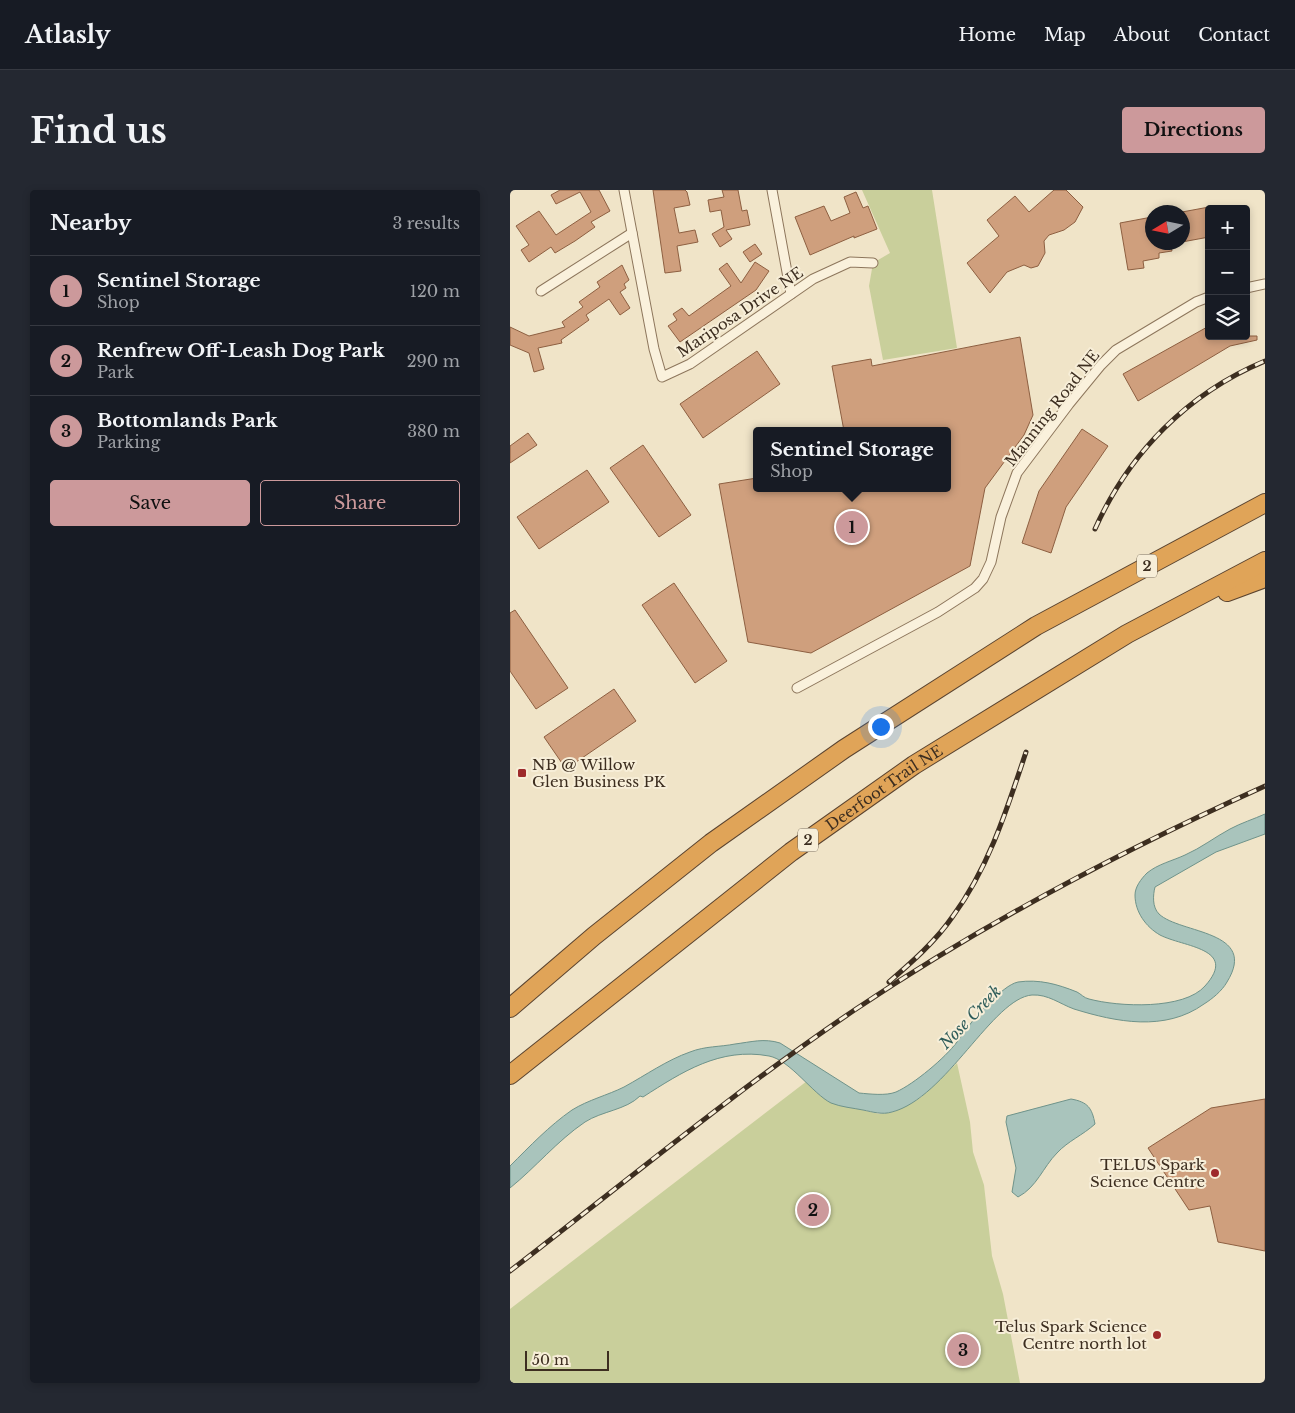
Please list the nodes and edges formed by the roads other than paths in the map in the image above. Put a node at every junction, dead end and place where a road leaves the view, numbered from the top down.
1 (624, 190) edge
2 (772, 190) edge
3 (632, 233) junction
4 (872, 263) dead end
5 (1265, 284) edge
6 (1250, 287) edge
7 (541, 291) dead end
8 (791, 294) junction
9 (1205, 299) edge
10 (1263, 503) edge
11 (1265, 562) edge
12 (1265, 578) edge
13 (1127, 634) junction
14 (797, 688) dead end
15 (510, 1008) edge
16 (510, 1075) edge

1 - 3 street, Mariposa Drive NE
2 - 8 street
3 - 7 street
3 - 8 street, Mariposa Drive NE
4 - 8 street, Mariposa Drive NE
5 - 6 street
9 - 14 street, Manning Road NE
10 - 15 highway, 2
11 - 13 highway, Deerfoot Trail NE / 2
12 - 13 highway
13 - 16 highway, Deerfoot Trail NE / 2

